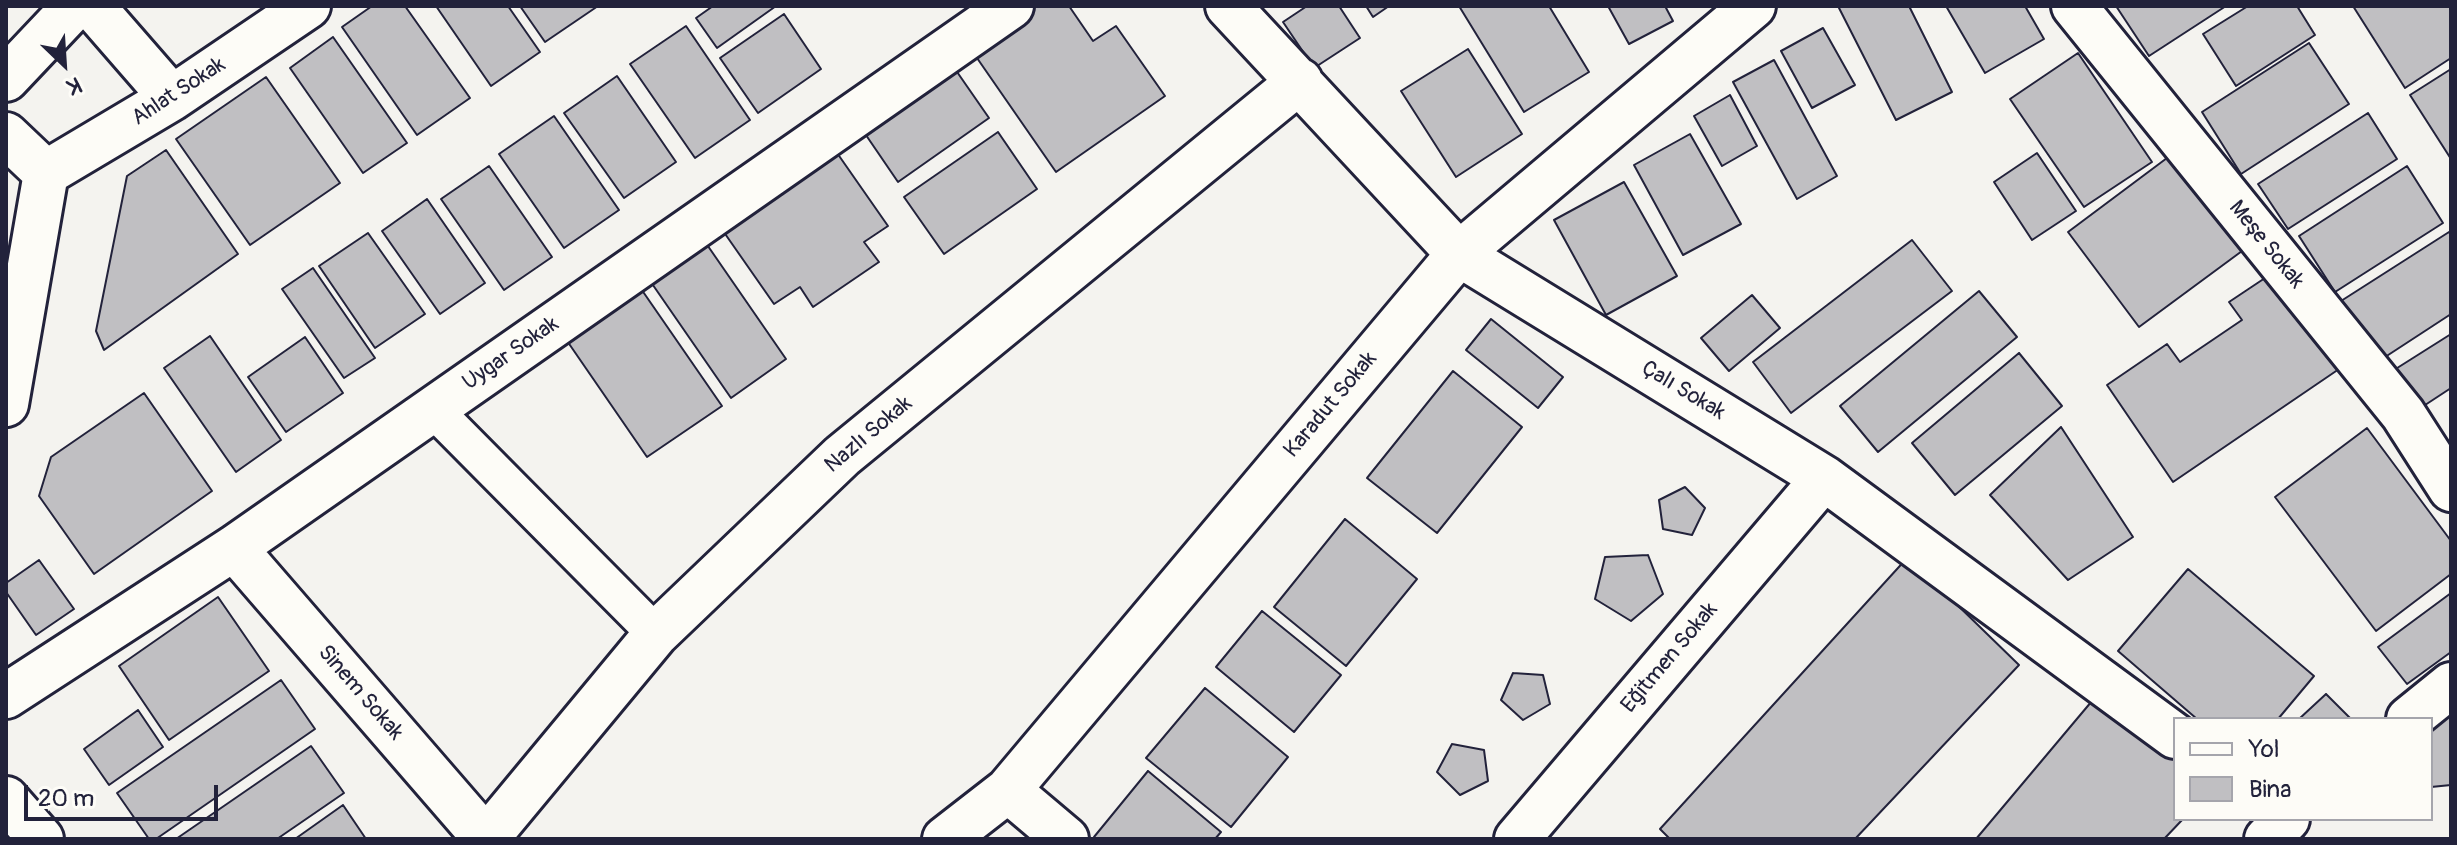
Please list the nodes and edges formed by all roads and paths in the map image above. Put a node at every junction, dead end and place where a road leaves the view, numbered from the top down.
1 (75, 6) edge
2 (92, 6) edge
3 (308, 6) edge
4 (1011, 6) edge
5 (1228, 6) edge
6 (1753, 6) edge
7 (2074, 6) edge
8 (6, 79) edge
9 (1300, 81) junction
10 (172, 98) junction
11 (6, 135) edge
12 (46, 173) junction
13 (1459, 254) junction
14 (6, 404) edge
15 (433, 409) junction
16 (1824, 478) junction
17 (2451, 489) edge
18 (234, 548) junction
19 (656, 634) junction
20 (2451, 685) edge
21 (6, 696) edge
22 (2411, 717) edge
23 (2173, 735) edge
24 (1008, 790) junction
25 (6, 799) edge
26 (2286, 821) edge
27 (2289, 821) edge
28 (41, 839) edge
29 (486, 839) edge
30 (945, 839) edge
31 (1066, 839) edge
32 (1517, 839) edge
33 (2267, 839) edge
34 (2298, 839) edge

1 - 8 street
2 - 10 street
3 - 10 street, Ahlat Sokak
4 - 15 street, Uygar Sokak
5 - 9 street, Çalı Sokak
6 - 13 street, Karadut Sokak
7 - 17 street, Meşe Sokak
9 - 13 street, Çalı Sokak
9 - 19 street, Nazlı Sokak
10 - 12 street, Ahlat Sokak
11 - 12 street
12 - 14 street
13 - 16 street, Çalı Sokak
13 - 24 street, Karadut Sokak
15 - 18 street, Uygar Sokak
15 - 19 lane
16 - 23 street, Çalı Sokak
16 - 32 street, Eğitmen Sokak
18 - 21 street, Uygar Sokak
18 - 29 street, Sinem Sokak
19 - 29 street, Nazlı Sokak
20 - 22 street
24 - 30 street, Karadut Sokak
24 - 31 street
25 - 28 street
26 - 33 street
27 - 34 street

